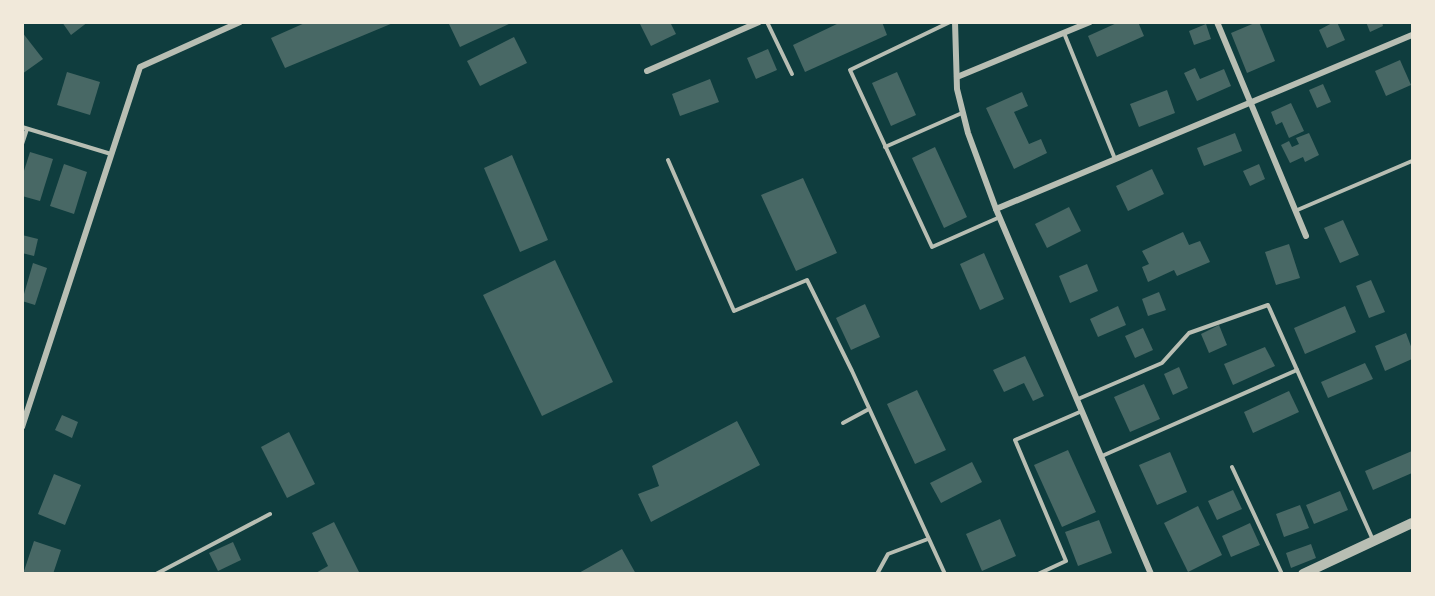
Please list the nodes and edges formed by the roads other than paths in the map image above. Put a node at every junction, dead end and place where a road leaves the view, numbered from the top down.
1 (240, 22) edge
2 (759, 22) edge
3 (767, 22) edge
4 (950, 22) edge
5 (955, 22) edge
6 (1090, 22) edge
7 (1217, 22) edge
8 (1064, 33) junction
9 (1413, 35) edge
10 (646, 71) dead end
11 (792, 74) dead end
12 (957, 77) junction
13 (1250, 102) junction
14 (962, 112) junction
15 (25, 128) edge
16 (22, 144) edge
17 (885, 147) junction
18 (111, 154) junction
19 (1115, 159) junction
20 (668, 160) dead end
21 (1413, 161) edge
22 (996, 209) junction
23 (1295, 211) junction
24 (1000, 217) junction
25 (1306, 236) dead end
26 (1297, 370) junction
27 (1078, 399) junction
28 (869, 409) junction
29 (1083, 411) junction
30 (843, 423) dead end
31 (22, 427) edge
32 (1102, 456) junction
33 (1232, 467) dead end
34 (270, 514) dead end
35 (1413, 523) edge
36 (928, 539) junction
37 (1373, 541) junction
38 (156, 573) edge
39 (877, 573) edge
40 (945, 573) edge
41 (1038, 573) edge
42 (1151, 573) edge
43 (1282, 573) edge
44 (1303, 573) edge

1 - 18 street
2 - 10 street
3 - 11 lane
4 - 17 lane
5 - 12 street
6 - 8 street
7 - 13 street
8 - 12 street
8 - 19 lane
9 - 13 street
12 - 14 street
13 - 19 street
13 - 23 street
14 - 17 lane
14 - 22 street
15 - 16 lane
15 - 18 lane
17 - 24 lane
18 - 31 street
19 - 22 street
20 - 28 lane
21 - 23 lane
22 - 24 street
23 - 25 street
24 - 27 street
26 - 27 lane
26 - 32 lane
26 - 37 lane
27 - 29 street
28 - 30 lane
28 - 36 lane
29 - 32 street
29 - 41 lane
32 - 42 street
33 - 43 lane
34 - 38 lane
35 - 37 street
36 - 39 lane
36 - 40 lane
37 - 44 street

